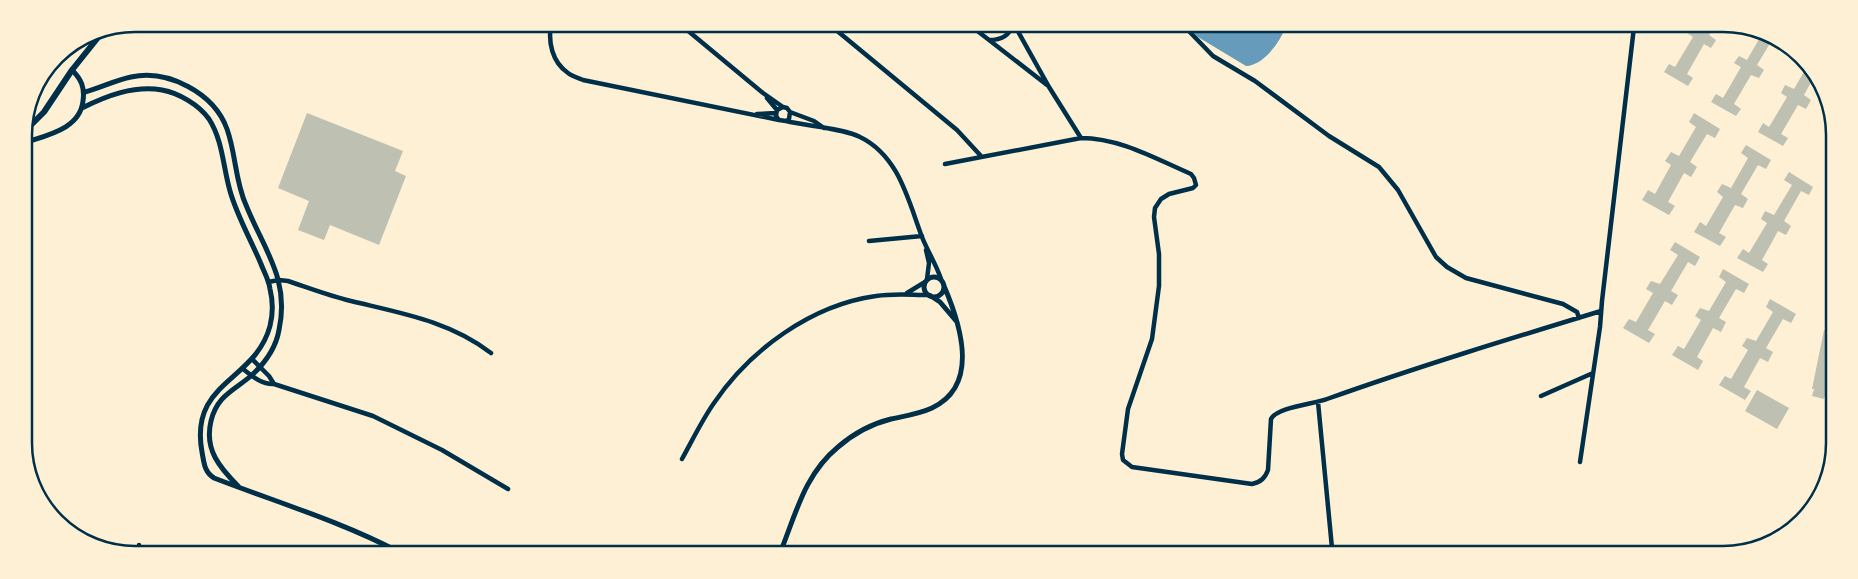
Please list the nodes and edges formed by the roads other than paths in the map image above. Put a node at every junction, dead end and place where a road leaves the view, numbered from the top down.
1 (551, 32) edge
2 (689, 32) edge
3 (838, 32) edge
4 (980, 32) edge
5 (1009, 32) edge
6 (1017, 32) edge
7 (1190, 32) edge
8 (1633, 32) edge
9 (990, 40) junction
10 (95, 41) edge
11 (72, 70) junction
12 (1049, 88) junction
13 (84, 92) junction
14 (763, 93) junction
15 (783, 107) junction
16 (82, 108) junction
17 (777, 112) junction
18 (790, 112) junction
19 (754, 115) junction
20 (779, 120) junction
21 (786, 121) junction
22 (33, 123) edge
23 (824, 128) junction
24 (1081, 138) junction
25 (33, 139) edge
26 (981, 156) junction
27 (945, 164) dead end
28 (922, 236) junction
29 (869, 241) dead end
30 (926, 246) junction
31 (941, 279) junction
32 (279, 280) junction
33 (926, 281) junction
34 (268, 282) junction
35 (944, 286) junction
36 (906, 293) junction
37 (930, 296) junction
38 (1601, 311) junction
39 (1579, 318) junction
40 (957, 322) junction
41 (491, 353) dead end
42 (252, 359) junction
43 (260, 367) junction
44 (243, 369) junction
45 (1592, 373) junction
46 (251, 376) junction
47 (274, 384) junction
48 (1541, 396) dead end
49 (1318, 402) junction
50 (682, 459) dead end
51 (1580, 462) dead end
52 (222, 470) junction
53 (214, 478) junction
54 (241, 489) junction
55 (508, 489) dead end
56 (387, 546) edge
57 (783, 546) edge
58 (1332, 546) edge

1 - 19 street
2 - 14 street
3 - 26 street
4 - 9 street
5 - 9 street
6 - 12 street
7 - 39 street
8 - 38 street
9 - 12 street
10 - 11 main road
11 - 13 street
11 - 22 main road
12 - 24 street
13 - 16 street
13 - 32 street
14 - 15 street
14 - 17 street
15 - 17 street
15 - 18 street
16 - 25 street
16 - 34 street
17 - 19 street
17 - 20 street
18 - 21 street
18 - 23 street
19 - 20 street
20 - 21 street
21 - 23 street
23 - 28 street
24 - 26 street
24 - 49 street
26 - 27 street
28 - 29 street
28 - 30 street
30 - 31 street
30 - 33 street
31 - 33 street
31 - 35 street
32 - 34 street
32 - 41 street
32 - 43 street
33 - 36 street
33 - 37 street
34 - 42 street
35 - 37 street
35 - 40 street
36 - 37 street
36 - 50 street
37 - 40 street
38 - 39 street
38 - 45 street
39 - 49 street
40 - 57 street
42 - 43 street
42 - 44 street
43 - 46 street
43 - 47 street
44 - 46 street
44 - 53 street
45 - 48 street
45 - 51 street
46 - 47 street
46 - 52 street
47 - 55 street
49 - 58 street
52 - 53 street
52 - 54 street
53 - 54 street
54 - 56 street

